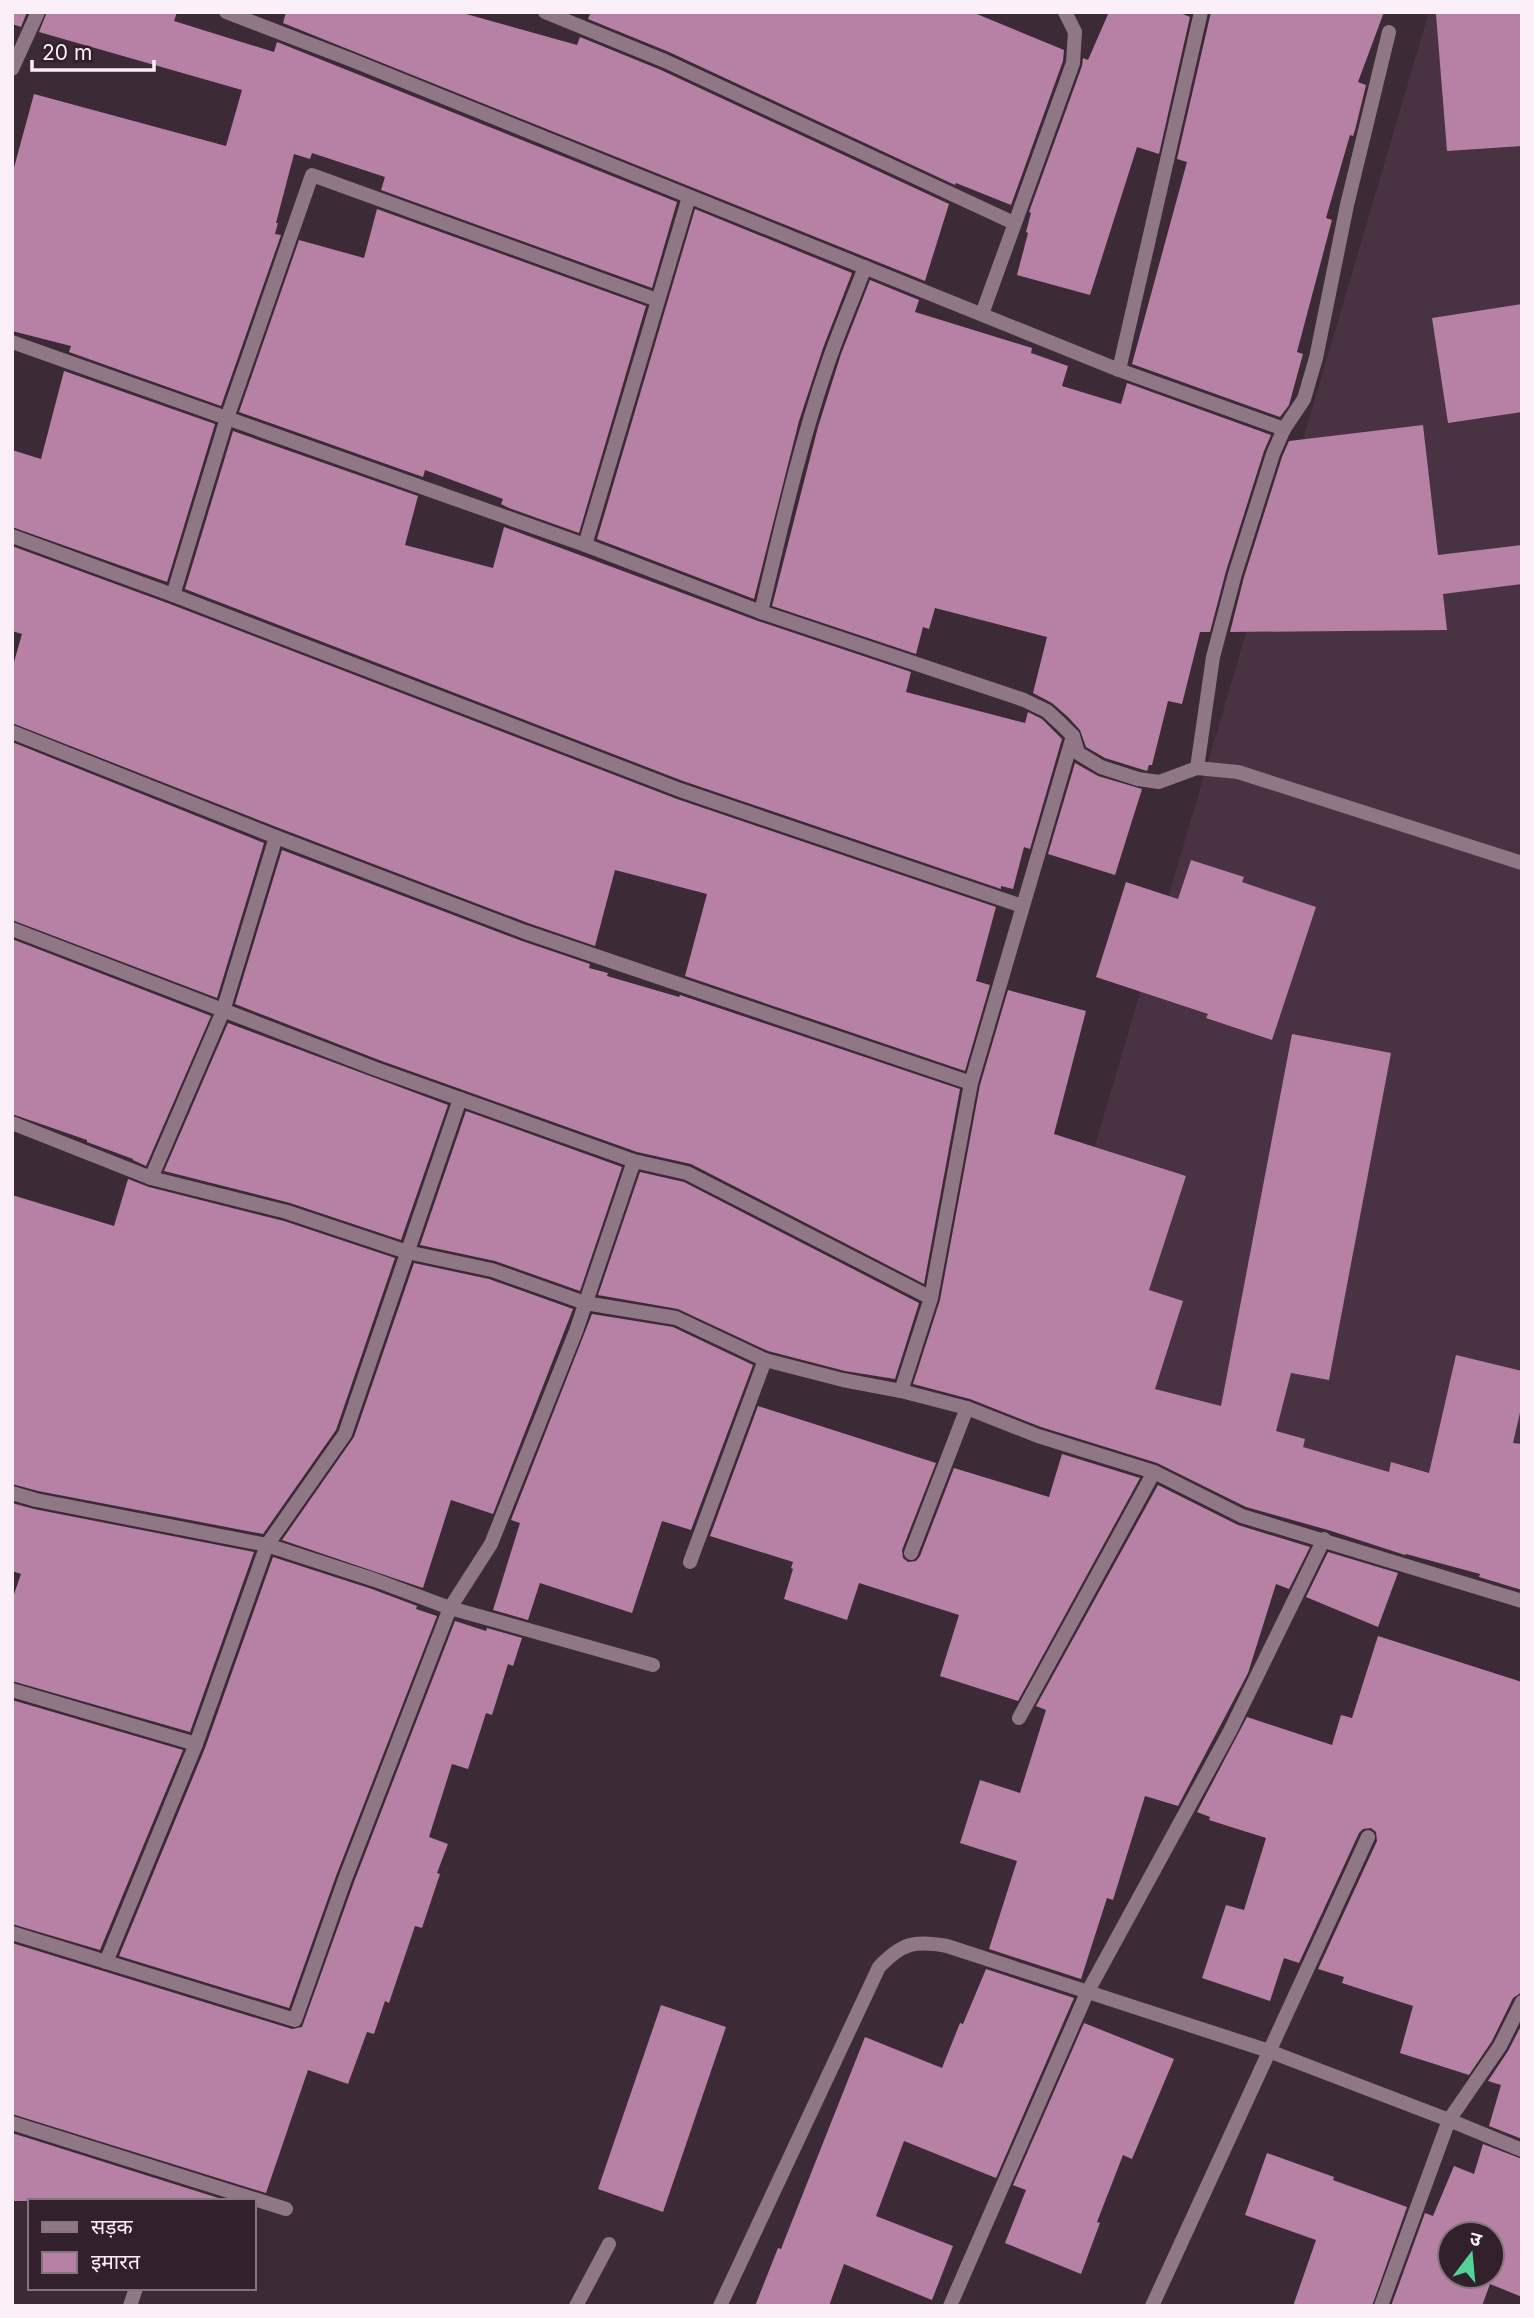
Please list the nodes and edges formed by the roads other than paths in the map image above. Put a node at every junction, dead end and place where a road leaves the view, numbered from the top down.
1 (38, 12) edge
2 (226, 12) edge
3 (545, 12) edge
4 (1065, 12) edge
5 (1201, 12) edge
6 (1389, 32) dead end
7 (12, 69) edge
8 (689, 197) junction
9 (1014, 223) junction
10 (865, 267) junction
11 (657, 300) junction
12 (982, 314) junction
13 (12, 342) edge
14 (1119, 370) junction
15 (227, 418) junction
16 (1284, 429) junction
17 (12, 536) edge
18 (585, 545) junction
19 (173, 595) junction
20 (761, 612) junction
21 (12, 732) edge
22 (1073, 736) junction
23 (1197, 768) junction
24 (276, 836) junction
25 (1522, 863) edge
26 (1022, 906) junction
27 (12, 929) edge
28 (222, 1011) junction
29 (971, 1083) junction
30 (460, 1099) junction
31 (12, 1123) edge
32 (634, 1161) junction
33 (151, 1178) junction
34 (407, 1252) junction
35 (931, 1298) junction
36 (585, 1303) junction
37 (765, 1360) junction
38 (901, 1391) junction
39 (967, 1408) junction
40 (1153, 1472) junction
41 (12, 1493) edge
42 (1324, 1539) junction
43 (267, 1545) junction
44 (911, 1553) dead end
45 (690, 1562) dead end
46 (1522, 1601) edge
47 (450, 1608) junction
48 (653, 1665) dead end
49 (12, 1690) edge
50 (1019, 1718) dead end
51 (196, 1744) junction
52 (1368, 1837) dead end
53 (12, 1933) edge
54 (106, 1962) junction
55 (1087, 1993) junction
56 (1522, 2002) edge
57 (1269, 2051) junction
58 (1449, 2120) junction
59 (12, 2123) edge
60 (1522, 2150) edge
61 (254, 2199) edge
62 (256, 2200) edge
63 (286, 2209) dead end
64 (609, 2244) dead end
65 (576, 2306) edge
66 (720, 2306) edge
67 (950, 2306) edge
68 (1152, 2306) edge
69 (1381, 2306) edge

1 - 7 street
2 - 8 street
3 - 9 street
4 - 9 street
5 - 14 street
6 - 16 street
8 - 10 street
8 - 11 street
9 - 12 street
10 - 12 street
10 - 20 street
11 - 15 street
11 - 18 street
12 - 14 street
13 - 15 street
14 - 16 street
15 - 18 street
15 - 19 street
16 - 23 street
17 - 19 street
18 - 20 street
19 - 26 street
20 - 22 street
21 - 24 street
22 - 23 street
22 - 26 street
23 - 25 street
24 - 28 street
24 - 29 street
26 - 29 street
27 - 28 street
28 - 30 street
28 - 33 street
29 - 35 street
30 - 32 street
30 - 34 street
31 - 33 street
32 - 35 street
32 - 36 street
33 - 34 street
34 - 36 street
34 - 43 street
35 - 38 street
36 - 37 street
36 - 47 street
37 - 38 street
37 - 45 street
38 - 39 street
39 - 40 street
39 - 44 street
40 - 42 street
40 - 50 street
41 - 43 street
42 - 46 street
42 - 55 street
43 - 47 street
43 - 51 street
47 - 48 street
47 - 54 street
49 - 51 street
51 - 54 street
52 - 57 street
53 - 54 street
55 - 57 street
55 - 66 street
55 - 67 street
56 - 58 street
57 - 58 street
57 - 68 street
58 - 60 street
58 - 69 street
59 - 61 street
62 - 63 street
64 - 65 street

